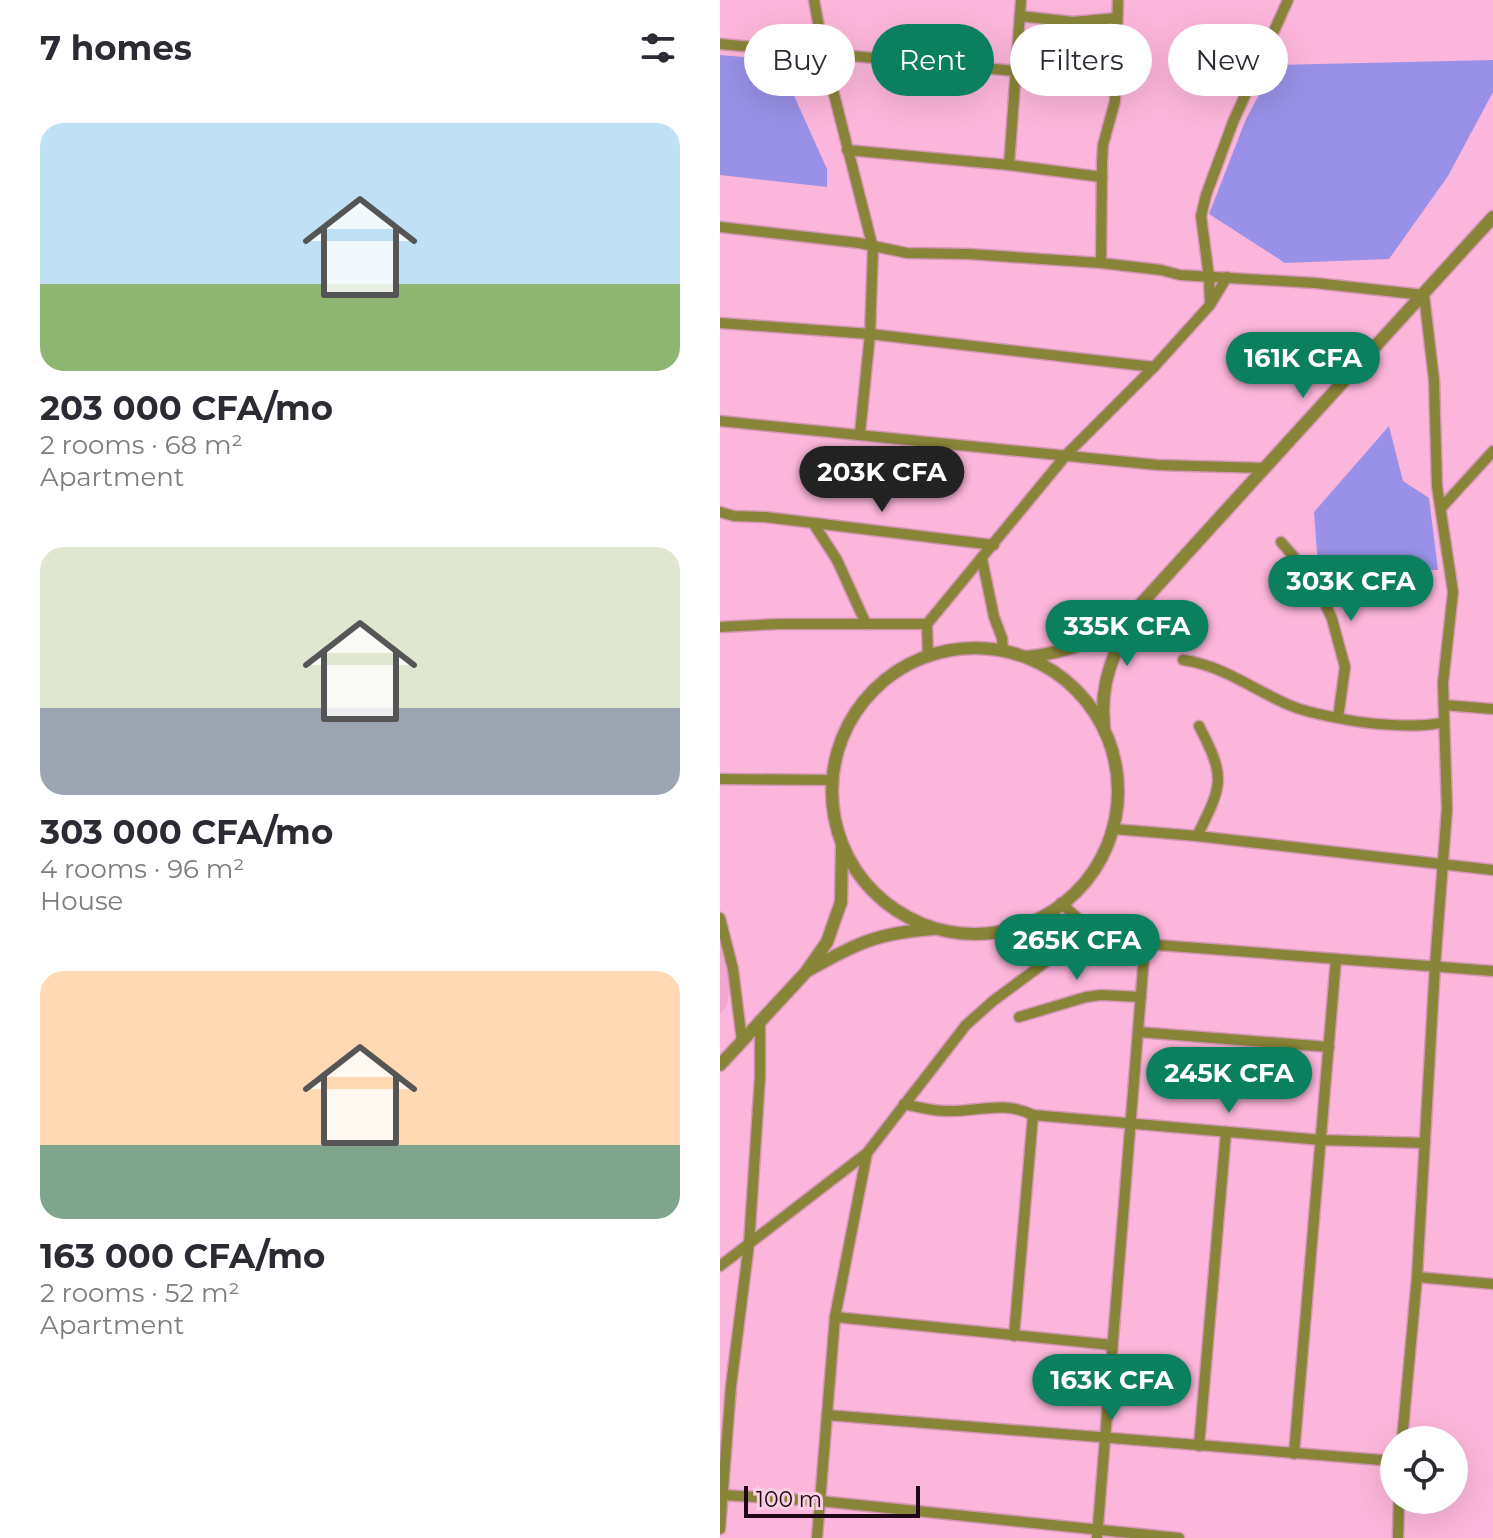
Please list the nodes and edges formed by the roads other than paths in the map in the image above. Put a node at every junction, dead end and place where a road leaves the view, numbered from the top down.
1 (814, 0) edge
2 (1021, 0) edge
3 (1118, 0) edge
4 (1288, 0) edge
5 (1020, 16) junction
6 (1117, 18) junction
7 (818, 24) edge
8 (1019, 24) edge
9 (720, 44) edge
10 (744, 47) edge
11 (855, 58) edge
12 (1010, 70) edge
13 (834, 96) edge
14 (1014, 96) edge
15 (847, 150) junction
16 (1009, 165) junction
17 (1102, 177) junction
18 (1493, 217) edge
19 (720, 227) edge
20 (873, 248) junction
21 (1101, 263) junction
22 (1209, 277) junction
23 (1227, 277) junction
24 (1424, 295) junction
25 (1210, 305) junction
26 (720, 323) edge
27 (870, 334) junction
28 (1154, 367) junction
29 (720, 421) edge
30 (860, 433) junction
31 (1493, 451) edge
32 (1067, 454) junction
33 (1264, 468) junction
34 (1442, 507) junction
35 (720, 512) edge
36 (813, 523) junction
37 (1281, 542) dead end
38 (994, 545) junction
39 (982, 559) junction
40 (1139, 606) junction
41 (866, 624) junction
42 (927, 624) junction
43 (720, 627) edge
44 (1003, 651) junction
45 (928, 657) junction
46 (1025, 658) junction
47 (1183, 660) dead end
48 (1444, 705) junction
49 (1493, 709) edge
50 (1338, 718) junction
51 (1444, 722) junction
52 (1199, 726) dead end
53 (1104, 729) junction
54 (720, 779) edge
55 (832, 780) junction
56 (1114, 829) junction
57 (1197, 836) junction
58 (842, 844) junction
59 (1443, 864) junction
60 (1493, 870) edge
61 (1061, 903) junction
62 (720, 918) edge
63 (1085, 925) junction
64 (937, 928) junction
65 (1145, 944) junction
66 (1336, 959) junction
67 (1435, 966) junction
68 (1493, 971) edge
69 (806, 972) junction
70 (1141, 997) junction
71 (1019, 1017) dead end
72 (760, 1020) junction
73 (1138, 1032) junction
74 (742, 1041) junction
75 (1329, 1047) junction
76 (720, 1065) edge
77 (904, 1104) junction
78 (1033, 1115) junction
79 (1131, 1123) junction
80 (1226, 1132) junction
81 (1321, 1140) junction
82 (1425, 1143) junction
83 (867, 1153) junction
84 (749, 1244) junction
85 (720, 1266) edge
86 (1417, 1277) junction
87 (1493, 1284) edge
88 (835, 1317) junction
89 (1014, 1336) junction
90 (1112, 1345) junction
91 (725, 1389) edge
92 (827, 1415) junction
93 (1403, 1426) edge
94 (1105, 1438) junction
95 (1199, 1446) junction
96 (1294, 1454) junction
97 (1380, 1460) edge
98 (723, 1495) junction
99 (820, 1501) junction
100 (1399, 1514) edge
101 (720, 1529) edge
102 (1097, 1534) edge
103 (817, 1538) edge
104 (1179, 1538) edge
105 (1398, 1538) edge

1 - 7 street
2 - 5 street
3 - 6 street
4 - 22 street
5 - 6 street
5 - 8 street
6 - 17 street
9 - 10 street
11 - 12 street
13 - 15 street
14 - 16 street
15 - 16 street
15 - 20 street
16 - 17 street
17 - 21 street
18 - 24 street
19 - 20 street
20 - 21 street
20 - 27 street
21 - 22 street
22 - 23 street
22 - 25 street
23 - 24 street
23 - 25 street
24 - 33 street
24 - 34 street
25 - 28 street
26 - 27 street
27 - 28 street
27 - 30 street
28 - 32 street
29 - 30 street
30 - 32 street
31 - 34 street
32 - 33 street
32 - 38 street
33 - 40 street
34 - 48 street
35 - 36 street
36 - 38 street
36 - 41 street
37 - 50 street
38 - 39 street
39 - 42 street
39 - 44 street
40 - 46 street
40 - 53 street
41 - 42 street
41 - 43 street
42 - 45 street
44 - 45 street
44 - 46 street
45 - 55 street
46 - 53 street
47 - 50 street
48 - 49 street
48 - 51 street
50 - 51 street
51 - 59 street
52 - 57 street
53 - 56 street
54 - 55 street
55 - 58 street
56 - 57 street
56 - 61 street
57 - 59 street
58 - 64 street
58 - 69 street
59 - 60 street
59 - 67 street
61 - 63 street
61 - 64 street
62 - 74 street
63 - 65 street
63 - 77 street
64 - 69 street
65 - 66 street
65 - 70 street
66 - 67 street
66 - 75 street
67 - 68 street
67 - 82 street
69 - 72 street
70 - 71 street
70 - 73 street
72 - 74 street
72 - 84 street
73 - 75 street
73 - 79 street
74 - 76 street
75 - 81 street
77 - 78 street
77 - 83 street
78 - 79 street
78 - 89 street
79 - 80 street
79 - 90 street
80 - 81 street
80 - 95 street
81 - 82 street
81 - 96 street
82 - 86 street
83 - 84 street
83 - 88 street
84 - 85 street
84 - 91 street
86 - 87 street
86 - 93 street
88 - 89 street
88 - 92 street
89 - 90 street
90 - 94 street
91 - 98 street
92 - 94 street
92 - 99 street
94 - 95 street
94 - 102 street
95 - 96 street
96 - 97 street
98 - 99 street
98 - 101 street
99 - 102 street
99 - 103 street
100 - 105 street
102 - 104 street

